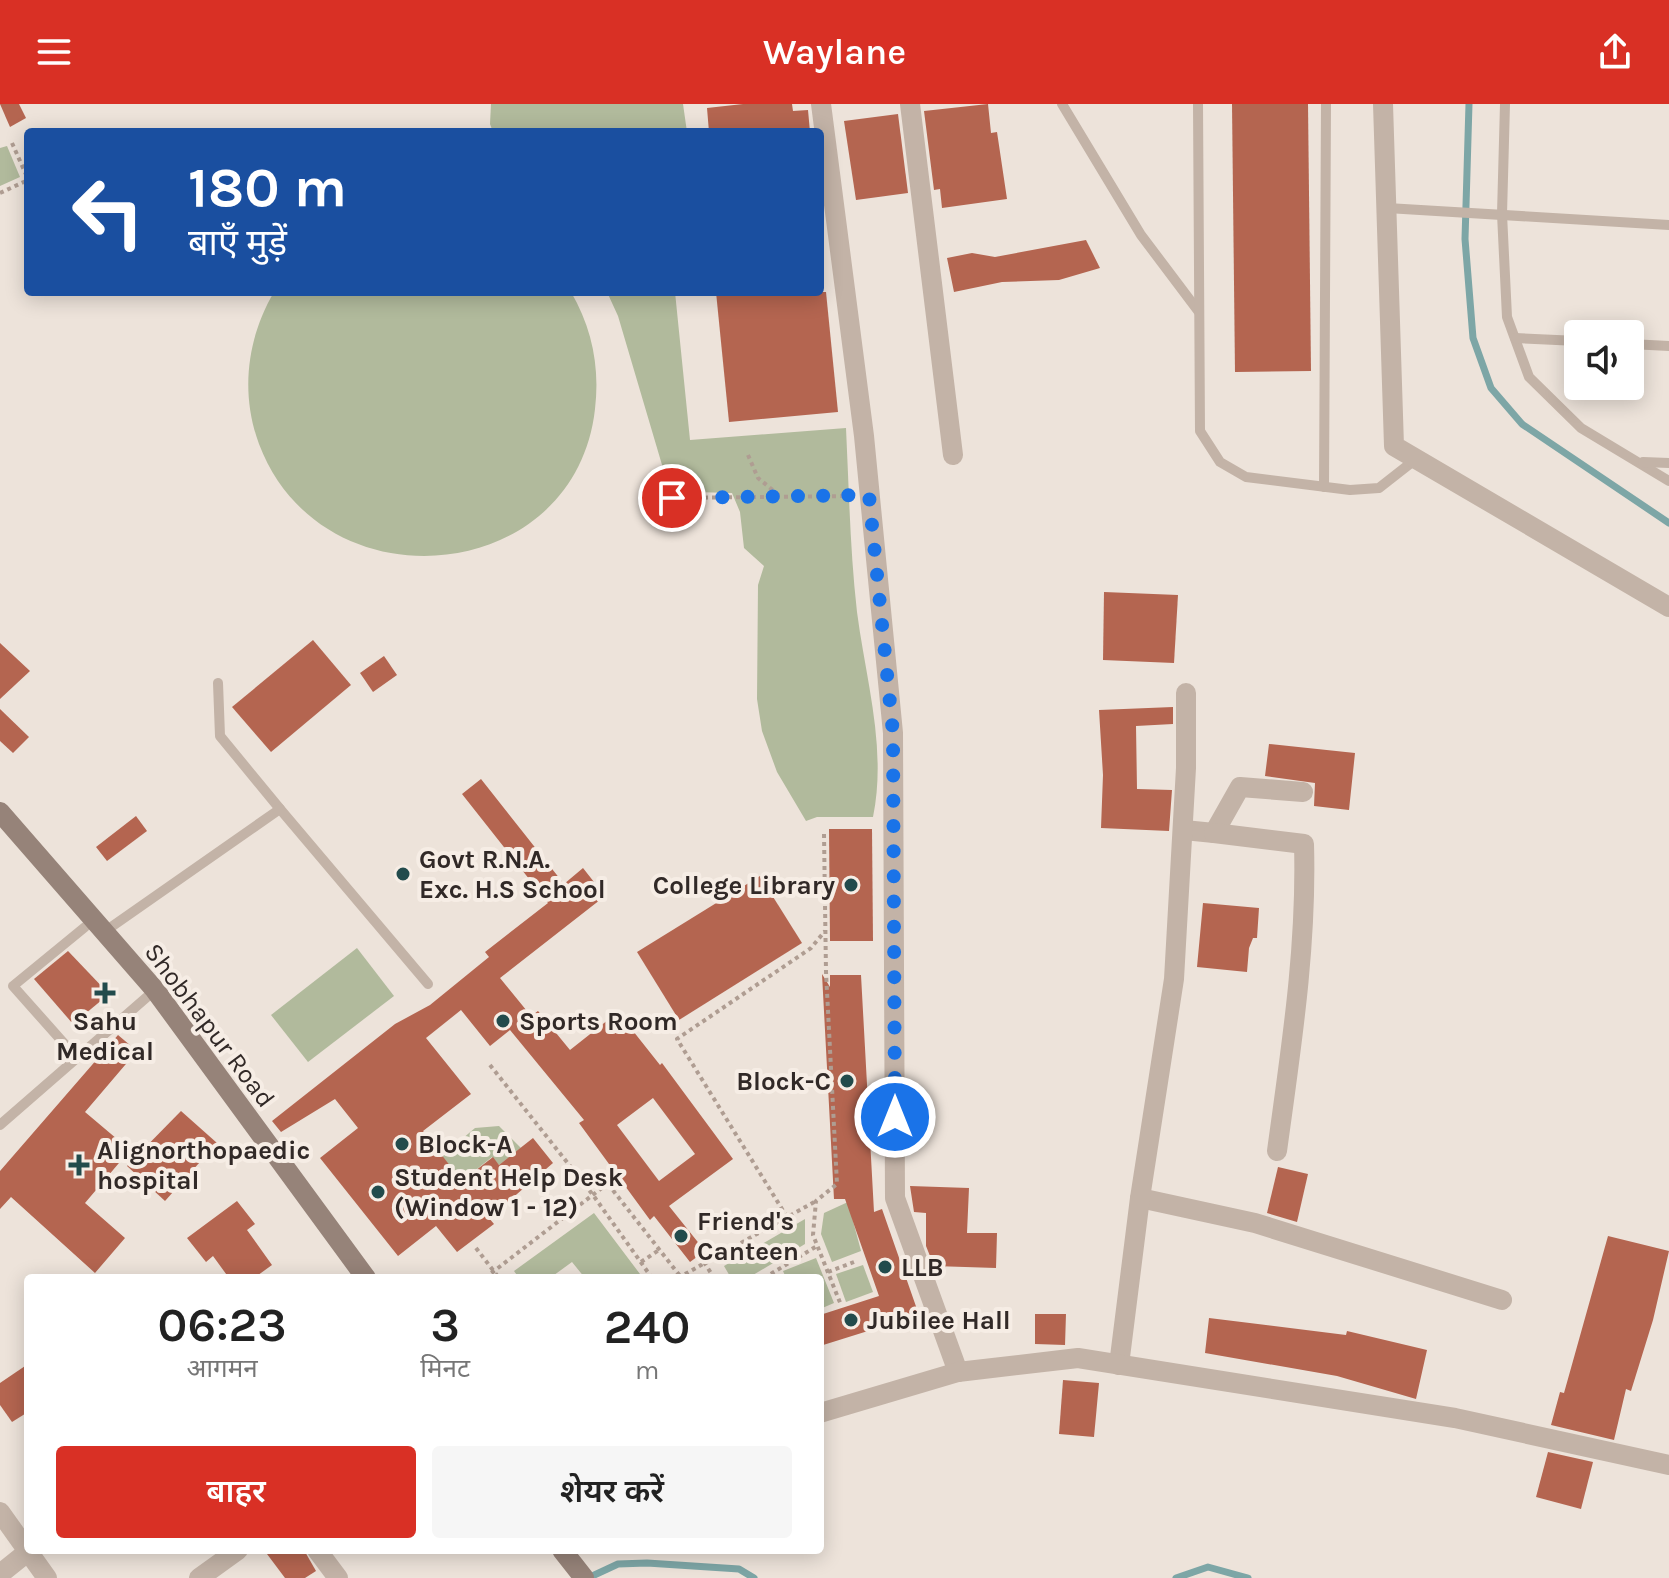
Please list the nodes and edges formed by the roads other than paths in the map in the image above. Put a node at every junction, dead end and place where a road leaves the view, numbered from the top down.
1 (821, 104) edge
2 (910, 104) edge
3 (1062, 104) edge
4 (1198, 104) edge
5 (1326, 104) edge
6 (1383, 104) edge
7 (1505, 104) edge
8 (824, 128) edge
9 (824, 128) edge
10 (1387, 208) junction
11 (1502, 214) junction
12 (1669, 225) edge
13 (1199, 312) junction
14 (1515, 338) junction
15 (1564, 340) edge
16 (1644, 345) edge
17 (1669, 346) edge
18 (953, 455) dead end
19 (1416, 459) junction
20 (1640, 462) junction
21 (1669, 463) edge
22 (1669, 481) edge
23 (1324, 487) junction
24 (1669, 607) edge
25 (218, 683) dead end
26 (1186, 693) dead end
27 (1303, 792) dead end
28 (280, 809) junction
29 (0, 812) edge
30 (0, 828) edge
31 (1184, 830) junction
32 (1214, 833) junction
33 (94, 929) junction
34 (428, 984) dead end
35 (151, 994) junction
36 (77, 1058) junction
37 (0, 1125) edge
38 (1277, 1151) dead end
39 (1140, 1198) junction
40 (351, 1274) edge
41 (363, 1274) edge
42 (1502, 1300) dead end
43 (1119, 1365) junction
44 (958, 1372) junction
45 (824, 1412) edge
46 (1669, 1465) edge
47 (0, 1512) edge
48 (24, 1544) edge
49 (25, 1554) edge
50 (31, 1554) edge
51 (232, 1554) edge
52 (320, 1554) edge
53 (565, 1554) edge
54 (0, 1574) edge
55 (582, 1575) edge
56 (47, 1578) edge
57 (199, 1578) edge
58 (338, 1578) edge

1 - 8 street
2 - 18 street
3 - 13 lane
4 - 13 lane
5 - 23 lane
6 - 10 street
7 - 11 lane
9 - 44 street
10 - 11 lane
10 - 19 street
11 - 12 lane
11 - 14 lane
13 - 23 lane
14 - 15 lane
14 - 20 lane
16 - 17 lane
19 - 23 lane
19 - 24 street
20 - 21 lane
20 - 22 lane
25 - 28 lane
26 - 31 street
27 - 32 street
28 - 33 lane
28 - 34 lane
29 - 33 main road, Shobhapur Road
30 - 33 main road, Shobhapur Road
31 - 32 street
31 - 39 street
32 - 38 street
33 - 35 main road, Shobhapur Road
33 - 36 lane
35 - 36 lane
35 - 40 main road, Shobhapur Road
35 - 41 main road, Shobhapur Road
36 - 37 lane
39 - 42 street
39 - 43 street
43 - 44 street
43 - 46 street
44 - 45 street
47 - 48 street
49 - 54 street
50 - 56 street
51 - 57 street
52 - 58 street
53 - 55 main road

